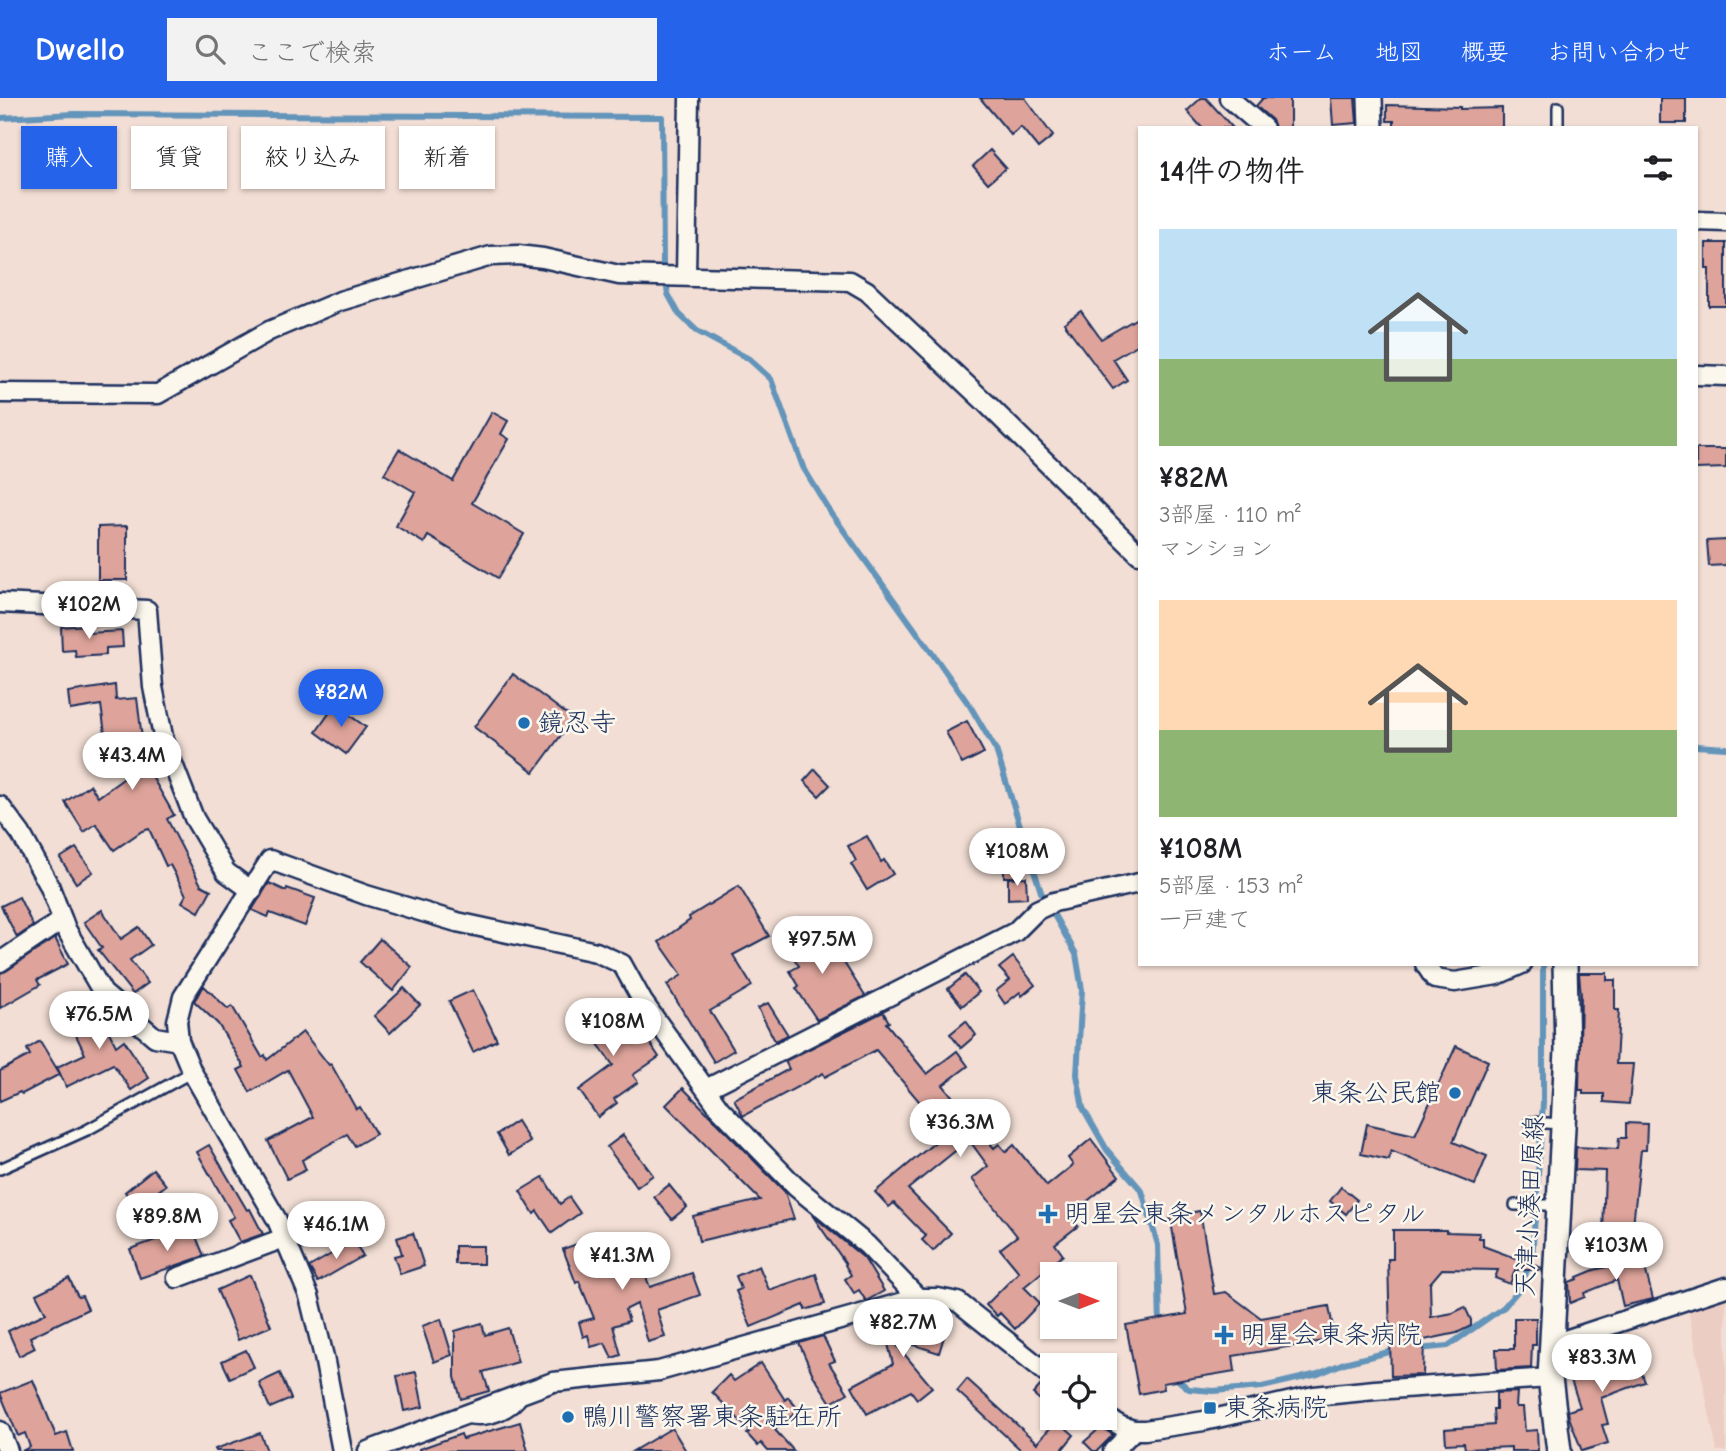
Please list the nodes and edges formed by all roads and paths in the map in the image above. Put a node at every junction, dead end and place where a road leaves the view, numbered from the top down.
1 (689, 98) edge
2 (1229, 98) edge
3 (1370, 98) edge
4 (1558, 107) dead end
5 (1262, 126) edge
6 (1371, 126) edge
7 (1558, 126) edge
8 (1698, 221) edge
9 (1726, 222) edge
10 (681, 276) junction
11 (1698, 375) edge
12 (1726, 376) edge
13 (0, 393) edge
14 (1138, 553) edge
15 (0, 603) edge
16 (0, 806) edge
17 (1138, 883) edge
18 (252, 891) junction
19 (62, 920) junction
20 (0, 962) edge
21 (1426, 966) edge
22 (1517, 966) edge
23 (1564, 966) edge
24 (179, 1041) junction
25 (191, 1072) junction
26 (706, 1089) junction
27 (1530, 1122) dead end
28 (1557, 1124) junction
29 (0, 1169) edge
30 (1515, 1205) dead end
31 (1550, 1205) junction
32 (284, 1238) junction
33 (177, 1278) dead end
34 (1726, 1287) edge
35 (918, 1298) junction
36 (1550, 1345) junction
37 (1040, 1367) edge
38 (1550, 1378) junction
39 (1117, 1422) edge
40 (1134, 1430) junction
41 (0, 1431) edge
42 (8, 1451) edge
43 (342, 1451) edge
44 (368, 1451) edge
45 (1113, 1451) edge
46 (1559, 1451) edge

1 - 10 street
2 - 5 street
3 - 6 main road
4 - 7 lane
8 - 9 street
10 - 13 street
10 - 14 street
11 - 12 street
15 - 18 street
16 - 19 street
17 - 26 street
18 - 24 street
18 - 26 street
19 - 20 street
19 - 24 street
21 - 22 street
23 - 28 main road, 天津小湊田原線
24 - 25 street
25 - 29 lane
25 - 32 street
26 - 35 street
27 - 28 lane
28 - 31 main road, 天津小湊田原線
30 - 31 lane
31 - 36 main road, 天津小湊田原線
32 - 33 street
32 - 43 street
34 - 36 street
35 - 37 street
35 - 44 street
36 - 38 main road, 天津小湊田原線
38 - 40 street
38 - 46 main road, 天津小湊田原線
39 - 40 street
40 - 45 street
41 - 42 street

